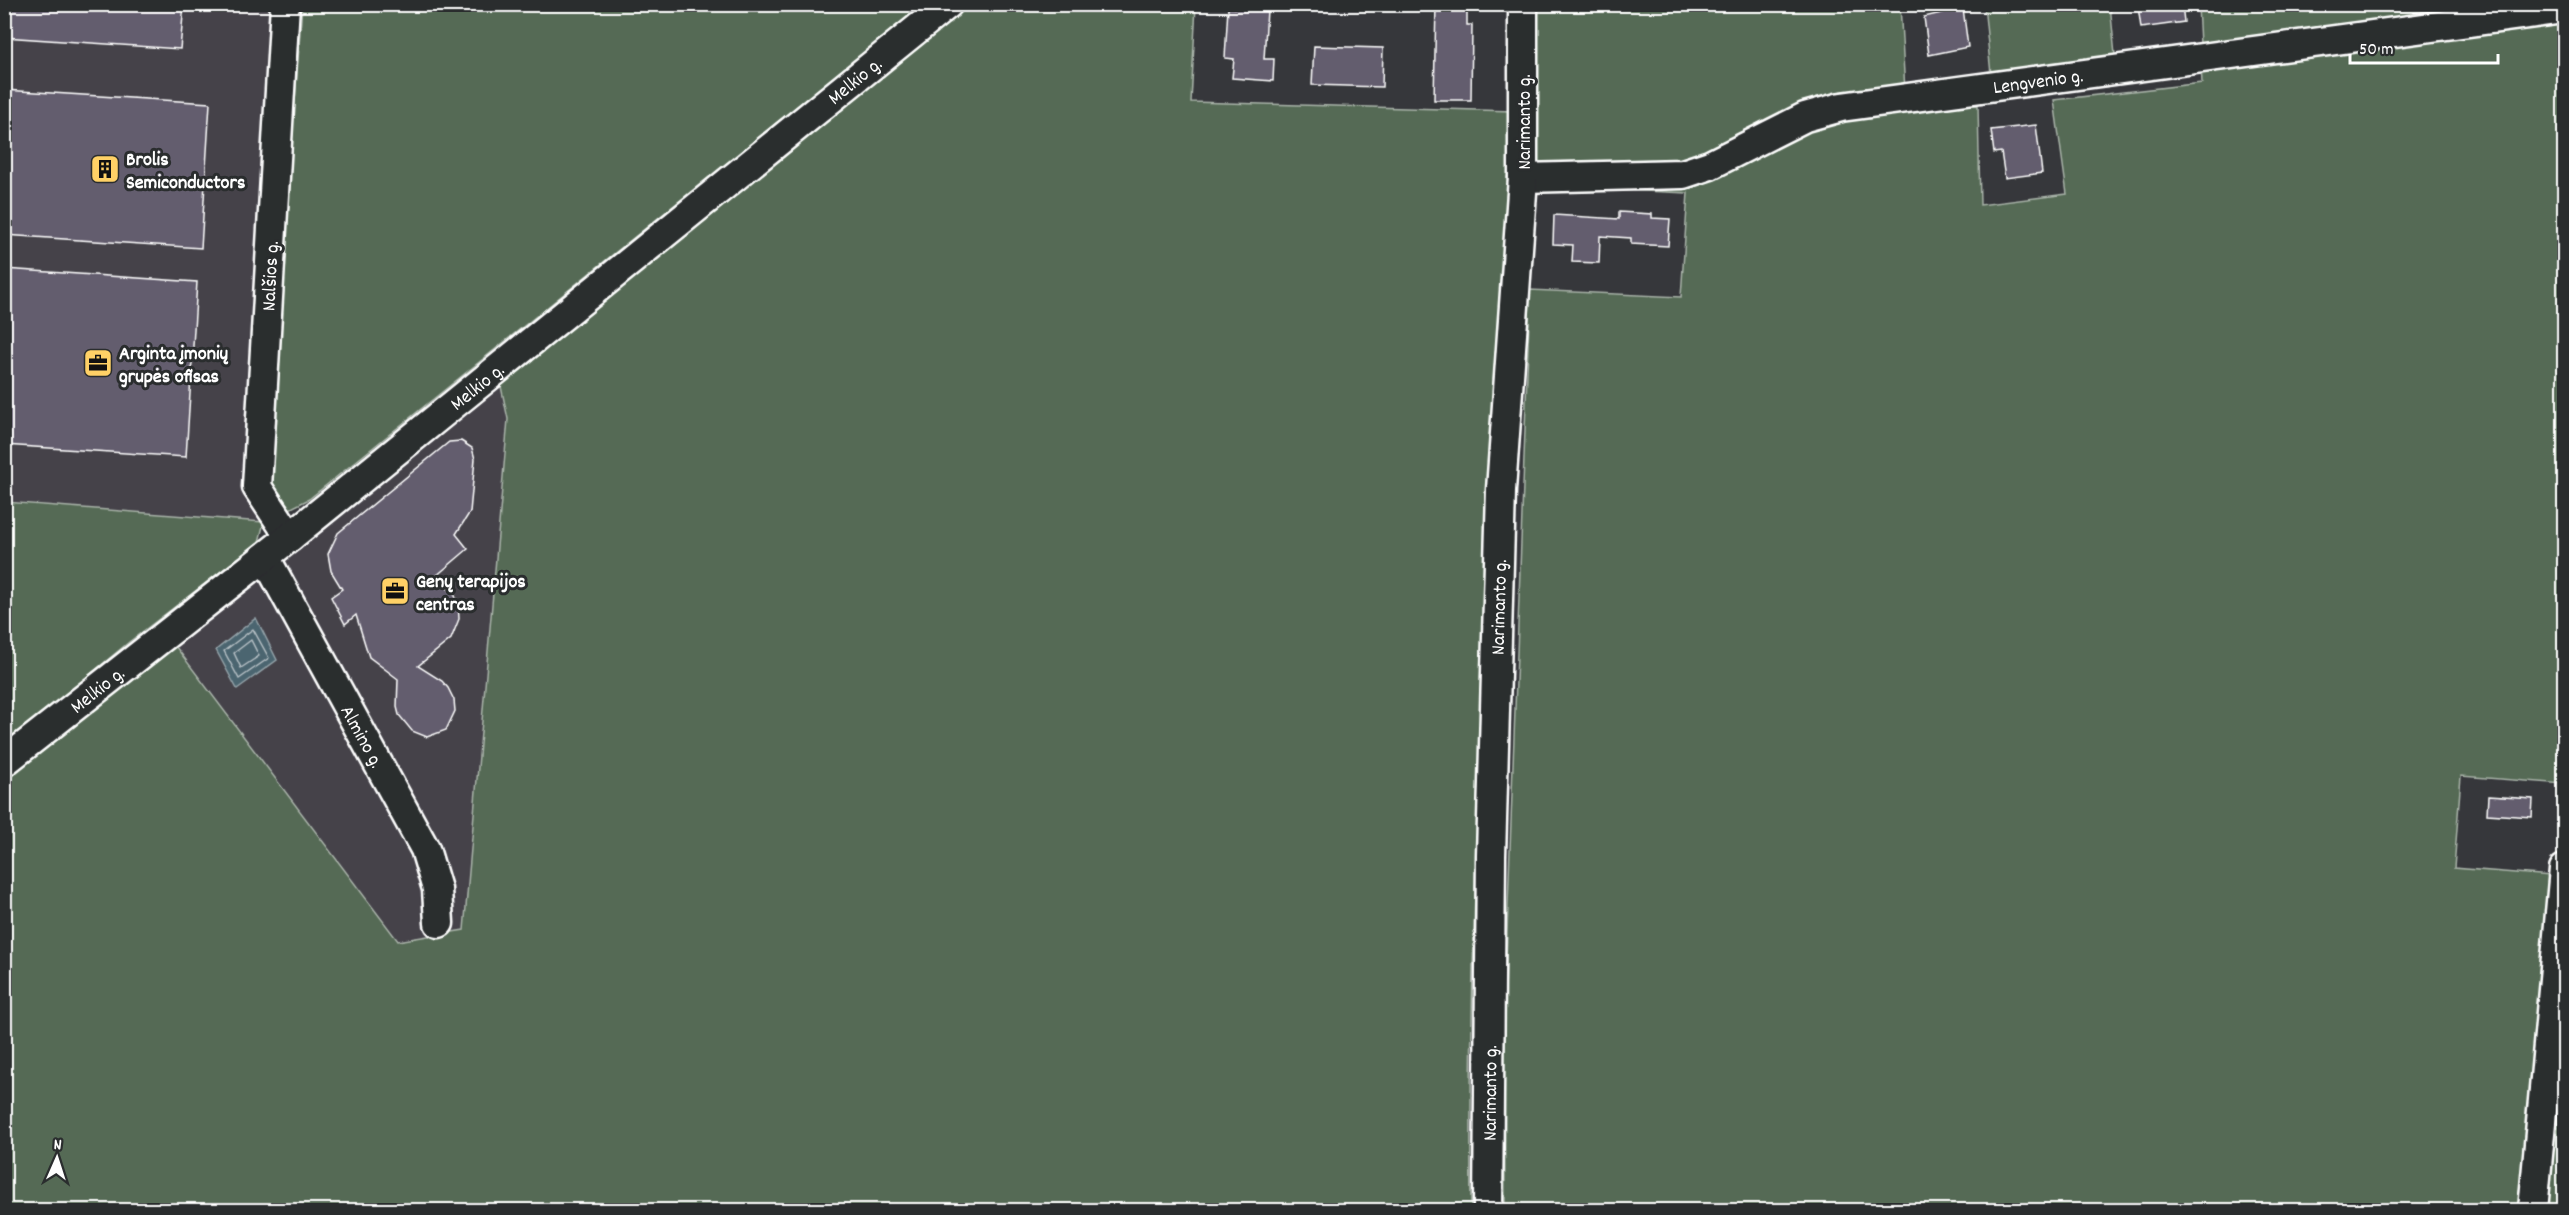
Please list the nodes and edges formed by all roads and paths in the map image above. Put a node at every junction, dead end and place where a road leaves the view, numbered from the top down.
1 (285, 4) edge
2 (948, 4) edge
3 (1523, 4) edge
4 (2565, 9) edge
5 (1523, 178) junction
6 (290, 537) junction
7 (265, 557) junction
8 (4, 762) edge
9 (2565, 869) edge
10 (439, 923) dead end
11 (1488, 1210) edge
12 (2533, 1210) edge

1 - 6 street, Nalšios g.
2 - 6 street, Melkio g.
3 - 5 street, Narimanto g.
4 - 5 street, Lengvenio g.
5 - 11 street, Narimanto g.
6 - 7 street, Melkio g.
7 - 8 street, Melkio g.
7 - 10 street, Almino g.
9 - 12 street

